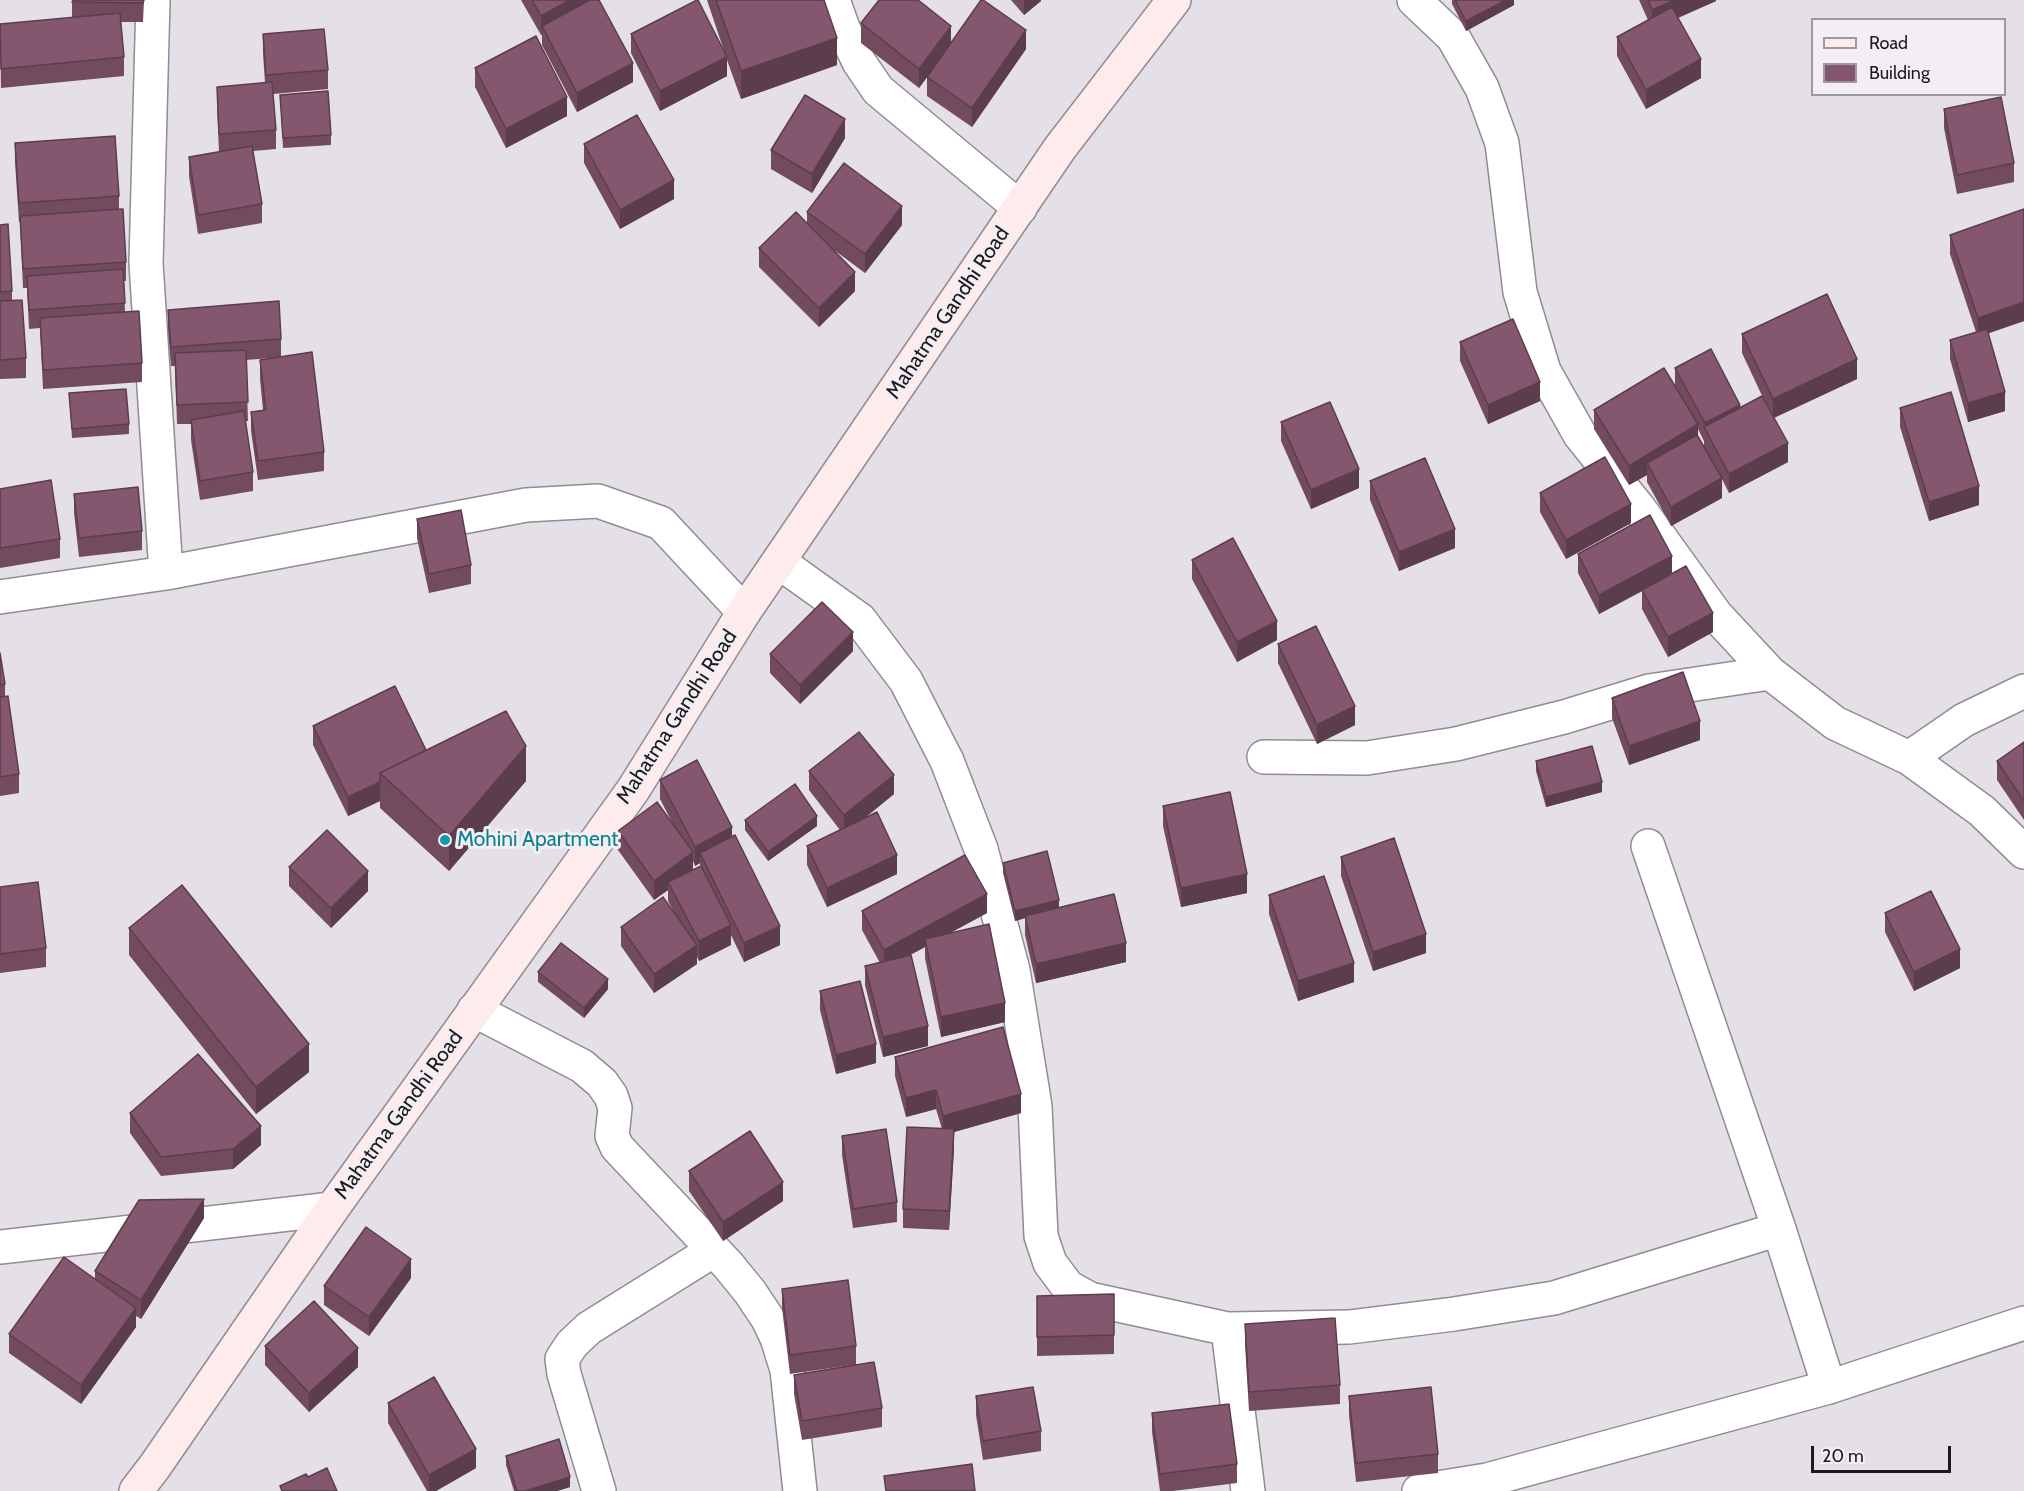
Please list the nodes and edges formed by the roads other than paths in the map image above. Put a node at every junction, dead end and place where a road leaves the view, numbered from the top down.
1 (153, 0) edge
2 (833, 0) edge
3 (1174, 0) edge
4 (1414, 0) edge
5 (1020, 208) junction
6 (779, 562) junction
7 (166, 573) junction
8 (0, 597) edge
9 (744, 612) junction
10 (1770, 673) junction
11 (2024, 691) edge
12 (1264, 757) dead end
13 (1909, 758) junction
14 (1648, 846) dead end
15 (2024, 852) edge
16 (474, 1010) junction
17 (332, 1209) junction
18 (1779, 1229) junction
19 (0, 1247) edge
20 (714, 1250) junction
21 (2024, 1323) edge
22 (1228, 1329) junction
23 (1828, 1387) junction
24 (1488, 1486) edge
25 (135, 1491) edge
26 (599, 1491) edge
27 (800, 1491) edge
28 (1248, 1491) edge
29 (1419, 1491) edge

1 - 7 street
2 - 5 street
3 - 5 main road, Mahatma Gandhi Road
4 - 10 street
5 - 6 main road, Mahatma Gandhi Road
6 - 9 main road, Mahatma Gandhi Road
6 - 22 street
7 - 8 street
7 - 9 street
9 - 16 main road, Mahatma Gandhi Road
10 - 12 street
10 - 13 street
11 - 13 street
13 - 15 street
14 - 18 street
16 - 17 main road, Mahatma Gandhi Road
16 - 20 street
17 - 19 street
17 - 25 main road, Mahatma Gandhi Road
18 - 22 street
18 - 23 street
20 - 26 street
20 - 27 street
21 - 23 street
22 - 28 street
23 - 24 street
24 - 29 street

